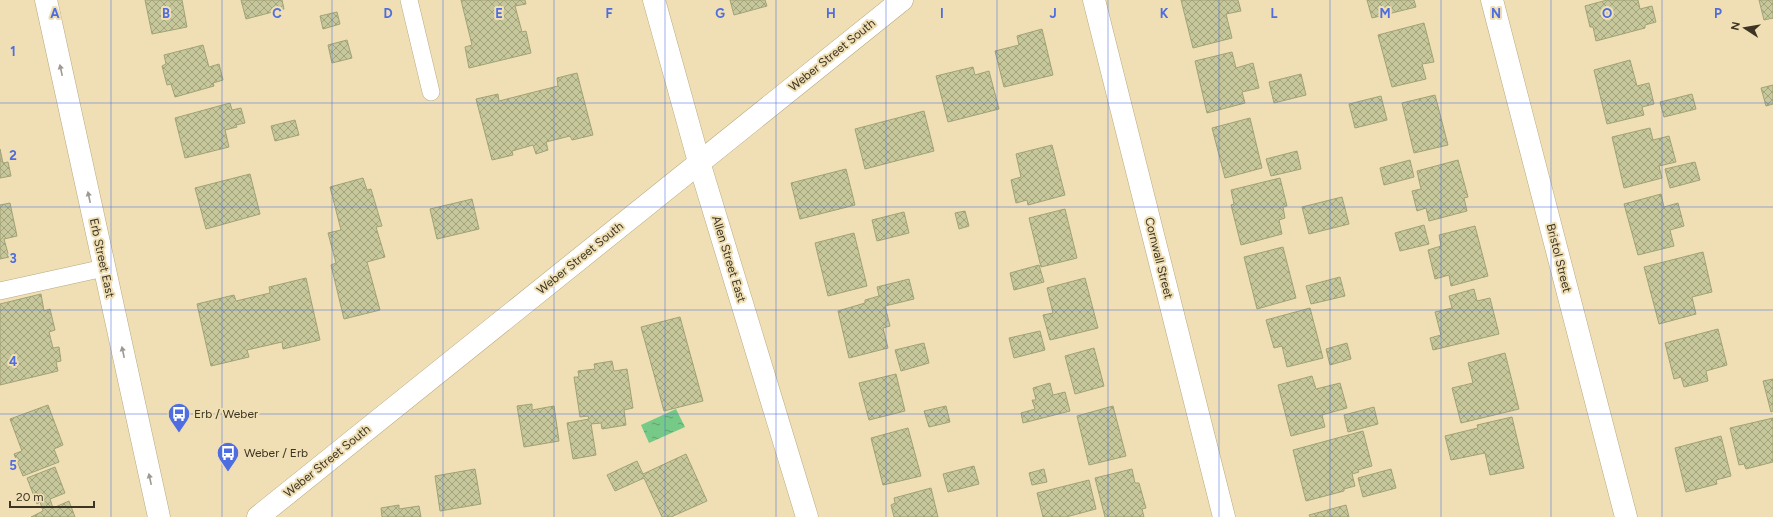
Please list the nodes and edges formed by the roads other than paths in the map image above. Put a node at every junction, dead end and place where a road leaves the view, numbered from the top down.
1 (46, 0) edge
2 (409, 0) edge
3 (654, 0) edge
4 (902, 0) edge
5 (1094, 0) edge
6 (1492, 0) edge
7 (431, 92) dead end
8 (699, 162) junction
9 (104, 268) junction
10 (0, 291) edge
11 (159, 517) edge
12 (258, 517) edge
13 (807, 517) edge
14 (1224, 517) edge
15 (1626, 517) edge

9 -> 1 street, Erb Street East
2 - 7 lane
3 - 8 street, Allen Street East
4 - 8 street, Weber Street South
5 - 14 street, Cornwall Street
6 - 15 street, Bristol Street
8 - 12 street, Weber Street South
8 - 13 street, Allen Street East
9 - 10 lane
11 -> 9 street, Erb Street East

